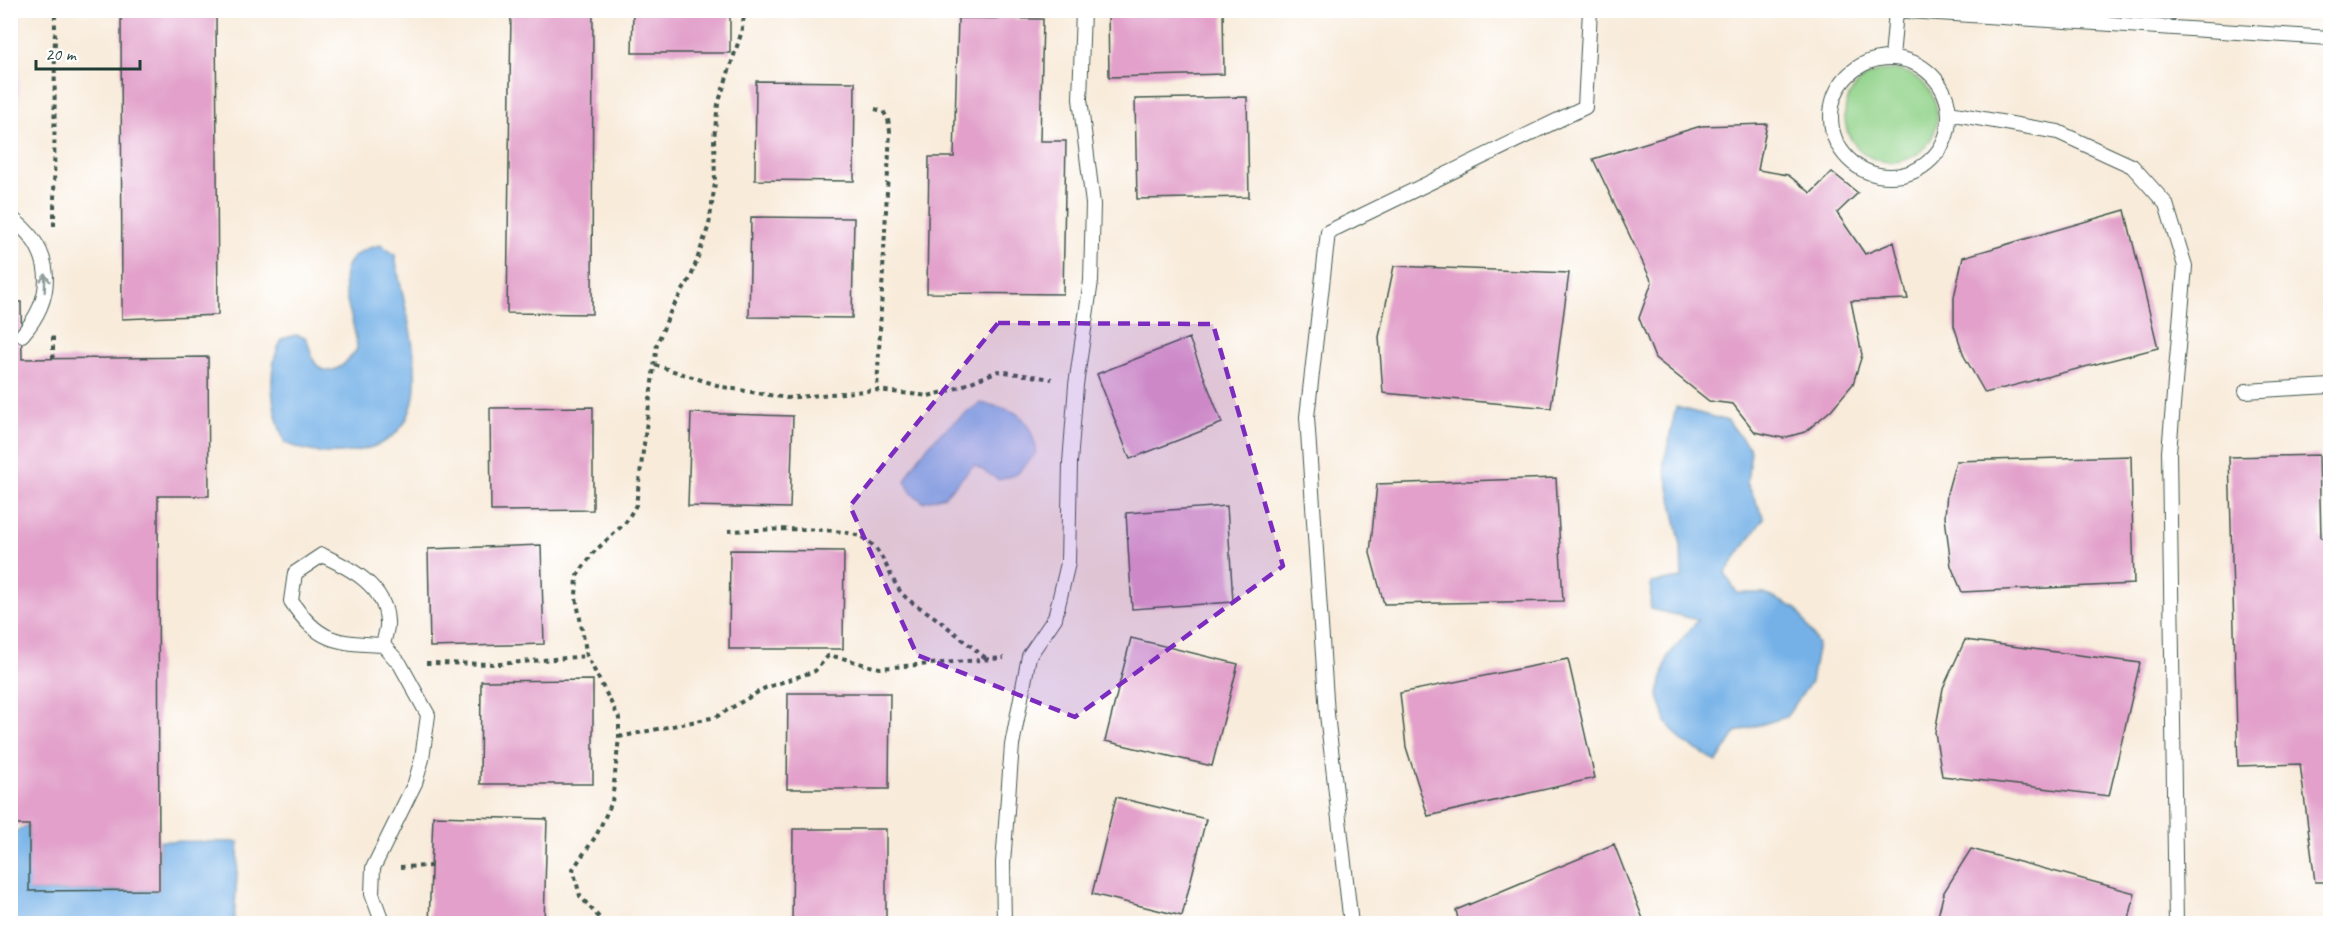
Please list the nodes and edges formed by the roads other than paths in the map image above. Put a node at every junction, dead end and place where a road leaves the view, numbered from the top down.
1 (1083, 10) edge
2 (1590, 10) edge
3 (1891, 10) edge
4 (1896, 11) edge
5 (2331, 38) edge
6 (1892, 58) junction
7 (1949, 113) junction
8 (10, 217) edge
9 (21, 335) dead end
10 (2331, 386) edge
11 (2246, 391) dead end
12 (383, 645) junction
13 (383, 924) edge
14 (1004, 924) edge
15 (1351, 924) edge
16 (2176, 924) edge

1 - 14 lane
2 - 15 lane
3 - 4 lane
4 - 5 lane
4 - 6 lane
6 - 7 lane
6 - 7 lane
7 - 16 lane
9 -> 8 lane
10 - 11 lane
12 - 12 lane
12 - 13 lane

